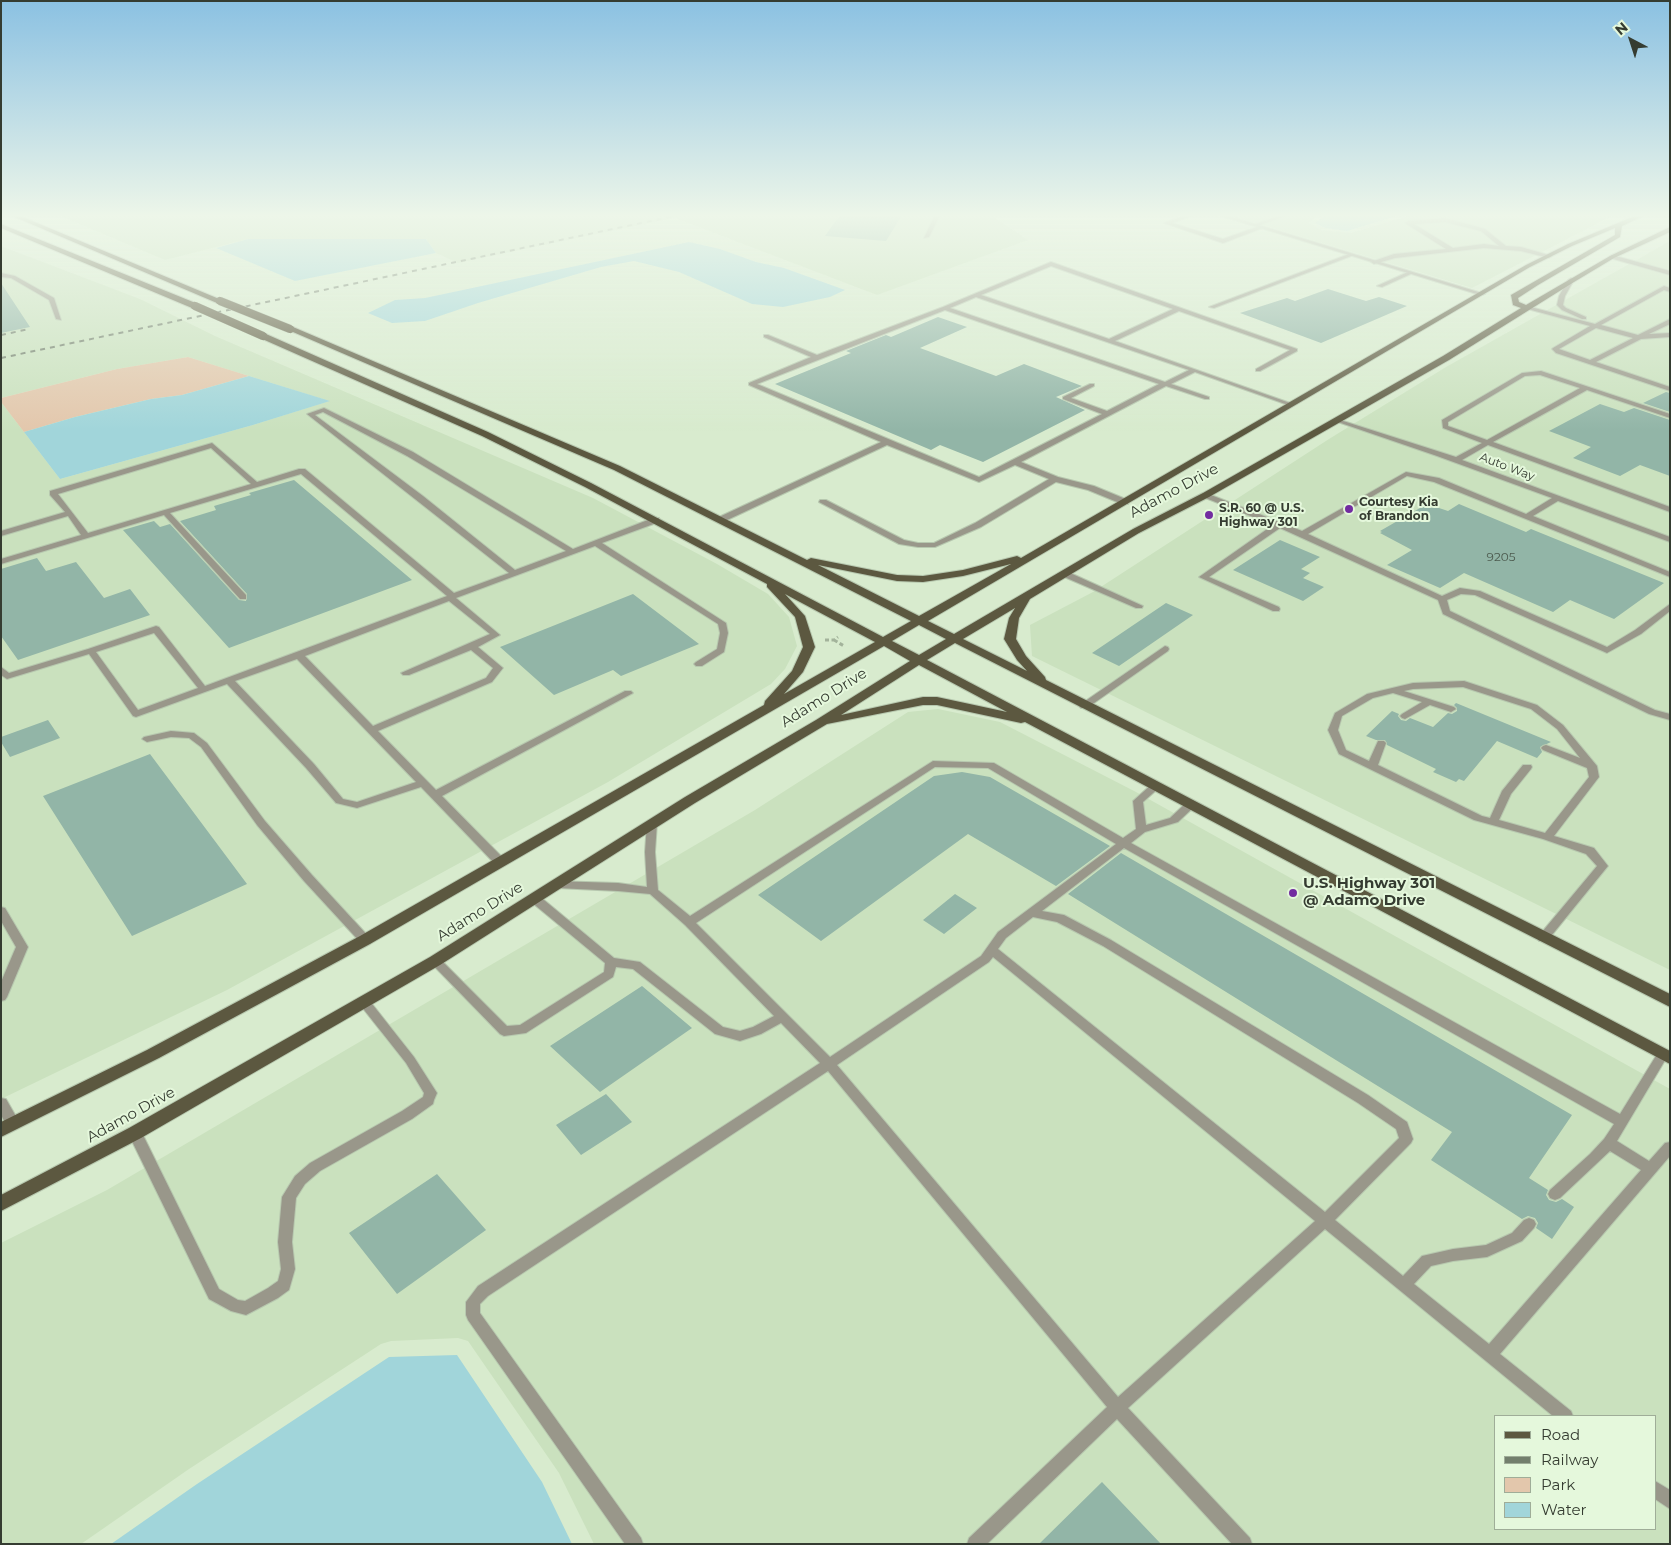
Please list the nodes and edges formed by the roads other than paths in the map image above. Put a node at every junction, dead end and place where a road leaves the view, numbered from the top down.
1 (31, 287) edge
2 (149, 287) edge
3 (187, 287) edge
4 (994, 287) edge
5 (1116, 287) edge
6 (1265, 287) edge
7 (1458, 287) edge
8 (1494, 287) edge
9 (1529, 287) edge
10 (1560, 287) edge
11 (1567, 287) edge
12 (1668, 288) edge
13 (1482, 294) junction
14 (975, 295) junction
15 (1212, 307) dead end
16 (944, 308) junction
17 (1527, 308) junction
18 (1178, 309) junction
19 (59, 319) dead end
20 (1670, 320) edge
21 (1594, 324) junction
22 (1670, 335) edge
23 (766, 336) dead end
24 (1638, 338) junction
25 (1109, 341) junction
26 (817, 357) junction
27 (1590, 363) junction
28 (1195, 370) junction
29 (1258, 370) dead end
30 (1165, 384) junction
31 (1092, 385) dead end
32 (1586, 388) junction
33 (1670, 389) edge
34 (1207, 398) dead end
35 (1290, 404) junction
36 (1108, 414) junction
37 (1670, 416) edge
38 (1335, 420) junction
39 (887, 442) junction
40 (1486, 443) junction
41 (1456, 460) junction
42 (1015, 462) junction
43 (1055, 479) junction
44 (256, 485) junction
45 (1206, 495) junction
46 (1558, 498) junction
47 (823, 502) dead end
48 (1125, 502) junction
49 (1670, 510) edge
50 (165, 512) junction
51 (70, 513) junction
52 (1526, 517) junction
53 (656, 520) junction
54 (722, 520) junction
55 (1279, 525) junction
56 (1, 534) edge
57 (1302, 534) junction
58 (86, 536) junction
59 (1670, 540) edge
60 (596, 543) junction
61 (573, 552) junction
62 (1034, 554) junction
63 (795, 557) junction
64 (1, 562) edge
65 (515, 574) junction
66 (1065, 574) junction
67 (1670, 575) edge
68 (763, 576) junction
69 (243, 597) dead end
70 (452, 597) junction
71 (1025, 598) junction
72 (1442, 599) junction
73 (1139, 606) dead end
74 (1670, 607) edge
75 (1276, 609) dead end
76 (918, 622) junction
77 (954, 639) junction
78 (884, 641) junction
79 (472, 646) junction
80 (1165, 649) dead end
81 (91, 651) junction
82 (299, 655) junction
83 (919, 660) junction
84 (698, 664) dead end
85 (1, 670) edge
86 (406, 673) dead end
87 (228, 680) junction
88 (204, 690) junction
89 (1052, 690) junction
90 (1394, 690) junction
91 (628, 694) dead end
92 (1429, 702) junction
93 (1084, 706) junction
94 (1451, 709) dead end
95 (760, 713) junction
96 (1405, 716) dead end
97 (1670, 717) edge
98 (820, 723) junction
99 (1046, 727) junction
100 (372, 730) junction
101 (147, 740) dead end
102 (1381, 743) dead end
103 (1546, 748) dead end
104 (1592, 766) junction
105 (1372, 767) junction
106 (1527, 767) dead end
107 (423, 783) junction
108 (1156, 786) junction
109 (435, 795) junction
110 (1191, 804) junction
111 (1493, 822) junction
112 (652, 823) junction
113 (1141, 830) junction
114 (1547, 837) junction
115 (1123, 843) junction
116 (500, 862) junction
117 (557, 884) junction
118 (653, 891) junction
119 (534, 898) junction
120 (1, 911) edge
121 (1031, 913) junction
122 (689, 922) junction
123 (1544, 938) junction
124 (365, 940) junction
125 (992, 950) junction
126 (435, 961) junction
127 (611, 962) junction
128 (1, 997) edge
129 (1670, 1001) edge
130 (365, 1002) junction
131 (782, 1016) junction
132 (1666, 1056) edge
133 (829, 1064) junction
134 (1, 1103) edge
135 (1622, 1122) junction
136 (7, 1127) edge
137 (135, 1133) junction
138 (1609, 1143) junction
139 (1670, 1147) edge
140 (1650, 1169) junction
141 (1555, 1194) dead end
142 (1, 1204) edge
143 (1325, 1221) junction
144 (1529, 1224) dead end
145 (1404, 1285) junction
146 (1489, 1355) junction
147 (1117, 1408) junction
148 (1564, 1415) edge
149 (1656, 1490) edge
150 (1670, 1501) edge
151 (635, 1544) edge
152 (975, 1544) edge
153 (1244, 1544) edge

1 - 19 street
2 - 53 main road, bridge
3 - 54 main road, bridge
4 - 14 street
5 - 18 street
6 - 15 street
7 - 13 street
8 - 13 main road, Adamo Drive
9 - 17 main road
10 - 17 main road, Adamo Drive
11 - 21 street
12 - 21 street
13 - 35 main road, Adamo Drive
14 - 16 street
14 - 25 street
16 - 26 street
16 - 30 street
17 - 21 street
17 - 38 main road, Adamo Drive
18 - 25 street
18 - 29 street
20 - 24 street
21 - 24 street
21 - 27 street
22 - 24 street
23 - 26 street
24 - 27 street
25 - 28 street
26 - 39 street
27 - 33 street
28 - 30 street
28 - 35 street
30 - 34 street
30 - 36 street
31 - 36 street
32 - 37 street
32 - 40 street
32 - 40 street
35 - 48 main road, Adamo Drive
36 - 42 street
38 - 41 street, Auto Way
38 - 45 main road, Adamo Drive
39 - 42 street
39 - 54 street
40 - 41 street
40 - 49 street
41 - 46 street, Auto Way
42 - 43 street
43 - 47 street
43 - 48 street
44 - 50 street
44 - 51 street
44 - 70 street
45 - 55 street
45 - 66 main road, Adamo Drive
46 - 52 street
46 - 59 street, Auto Way
48 - 62 main road, Adamo Drive
50 - 58 street
50 - 69 street
51 - 56 street
51 - 58 street
52 - 57 street
52 - 67 street
53 - 60 street
53 - 68 main road
54 - 63 main road
55 - 57 street
55 - 75 street
57 - 72 street
58 - 64 street
60 - 61 street
60 - 84 street
61 - 65 street
61 - 65 street
62 - 63 main road
62 - 76 main road, Adamo Drive
63 - 76 main road
65 - 70 street
66 - 71 main road, Adamo Drive
66 - 73 street
68 - 78 main road
68 - 95 main road
70 - 79 street
70 - 82 street
71 - 77 main road, Adamo Drive
71 - 89 main road
72 - 74 street
72 - 97 street
76 - 77 main road
76 - 78 main road, Adamo Drive
77 - 83 main road, Adamo Drive
77 - 89 main road
78 - 83 main road
78 - 95 main road, Adamo Drive
79 - 86 street
79 - 100 street
80 - 93 street
81 - 85 street
81 - 88 street
81 - 88 street
82 - 87 street
82 - 100 street
83 - 98 main road, Adamo Drive
83 - 99 main road
87 - 88 street
87 - 107 street
89 - 93 main road
90 - 92 street
90 - 104 street
90 - 105 street
91 - 109 street
92 - 94 street
92 - 96 street
93 - 123 main road
95 - 116 main road, Adamo Drive
98 - 99 main road
98 - 112 main road, Adamo Drive
99 - 108 main road
100 - 107 street
101 - 124 street
102 - 105 street
103 - 104 street
104 - 114 street
105 - 111 street
106 - 111 street
107 - 109 street
108 - 110 main road
108 - 113 street
109 - 116 street
110 - 113 street
110 - 132 main road
111 - 114 street
112 - 117 main road, Adamo Drive
112 - 118 street
113 - 115 street
114 - 123 street
115 - 121 street
115 - 122 street
115 - 135 street
116 - 124 main road, Adamo Drive
117 - 118 street
117 - 119 main road, Adamo Drive
118 - 122 street
119 - 126 main road, Adamo Drive
119 - 127 street
120 - 128 street
121 - 125 street
121 - 143 street
122 - 131 street
123 - 129 main road
124 - 136 main road, Adamo Drive
125 - 133 street
125 - 143 street
126 - 127 street
126 - 130 main road, Adamo Drive
127 - 131 street
130 - 137 main road, Adamo Drive
130 - 137 street
131 - 133 street
132 - 135 street
133 - 147 street
133 - 151 street
134 - 136 street
135 - 138 street
137 - 142 main road, Adamo Drive
138 - 140 street
138 - 141 street
139 - 140 street
140 - 146 street
143 - 145 street
143 - 147 street
144 - 145 street
145 - 146 street
146 - 148 street
147 - 152 street
147 - 153 street
149 - 150 street

